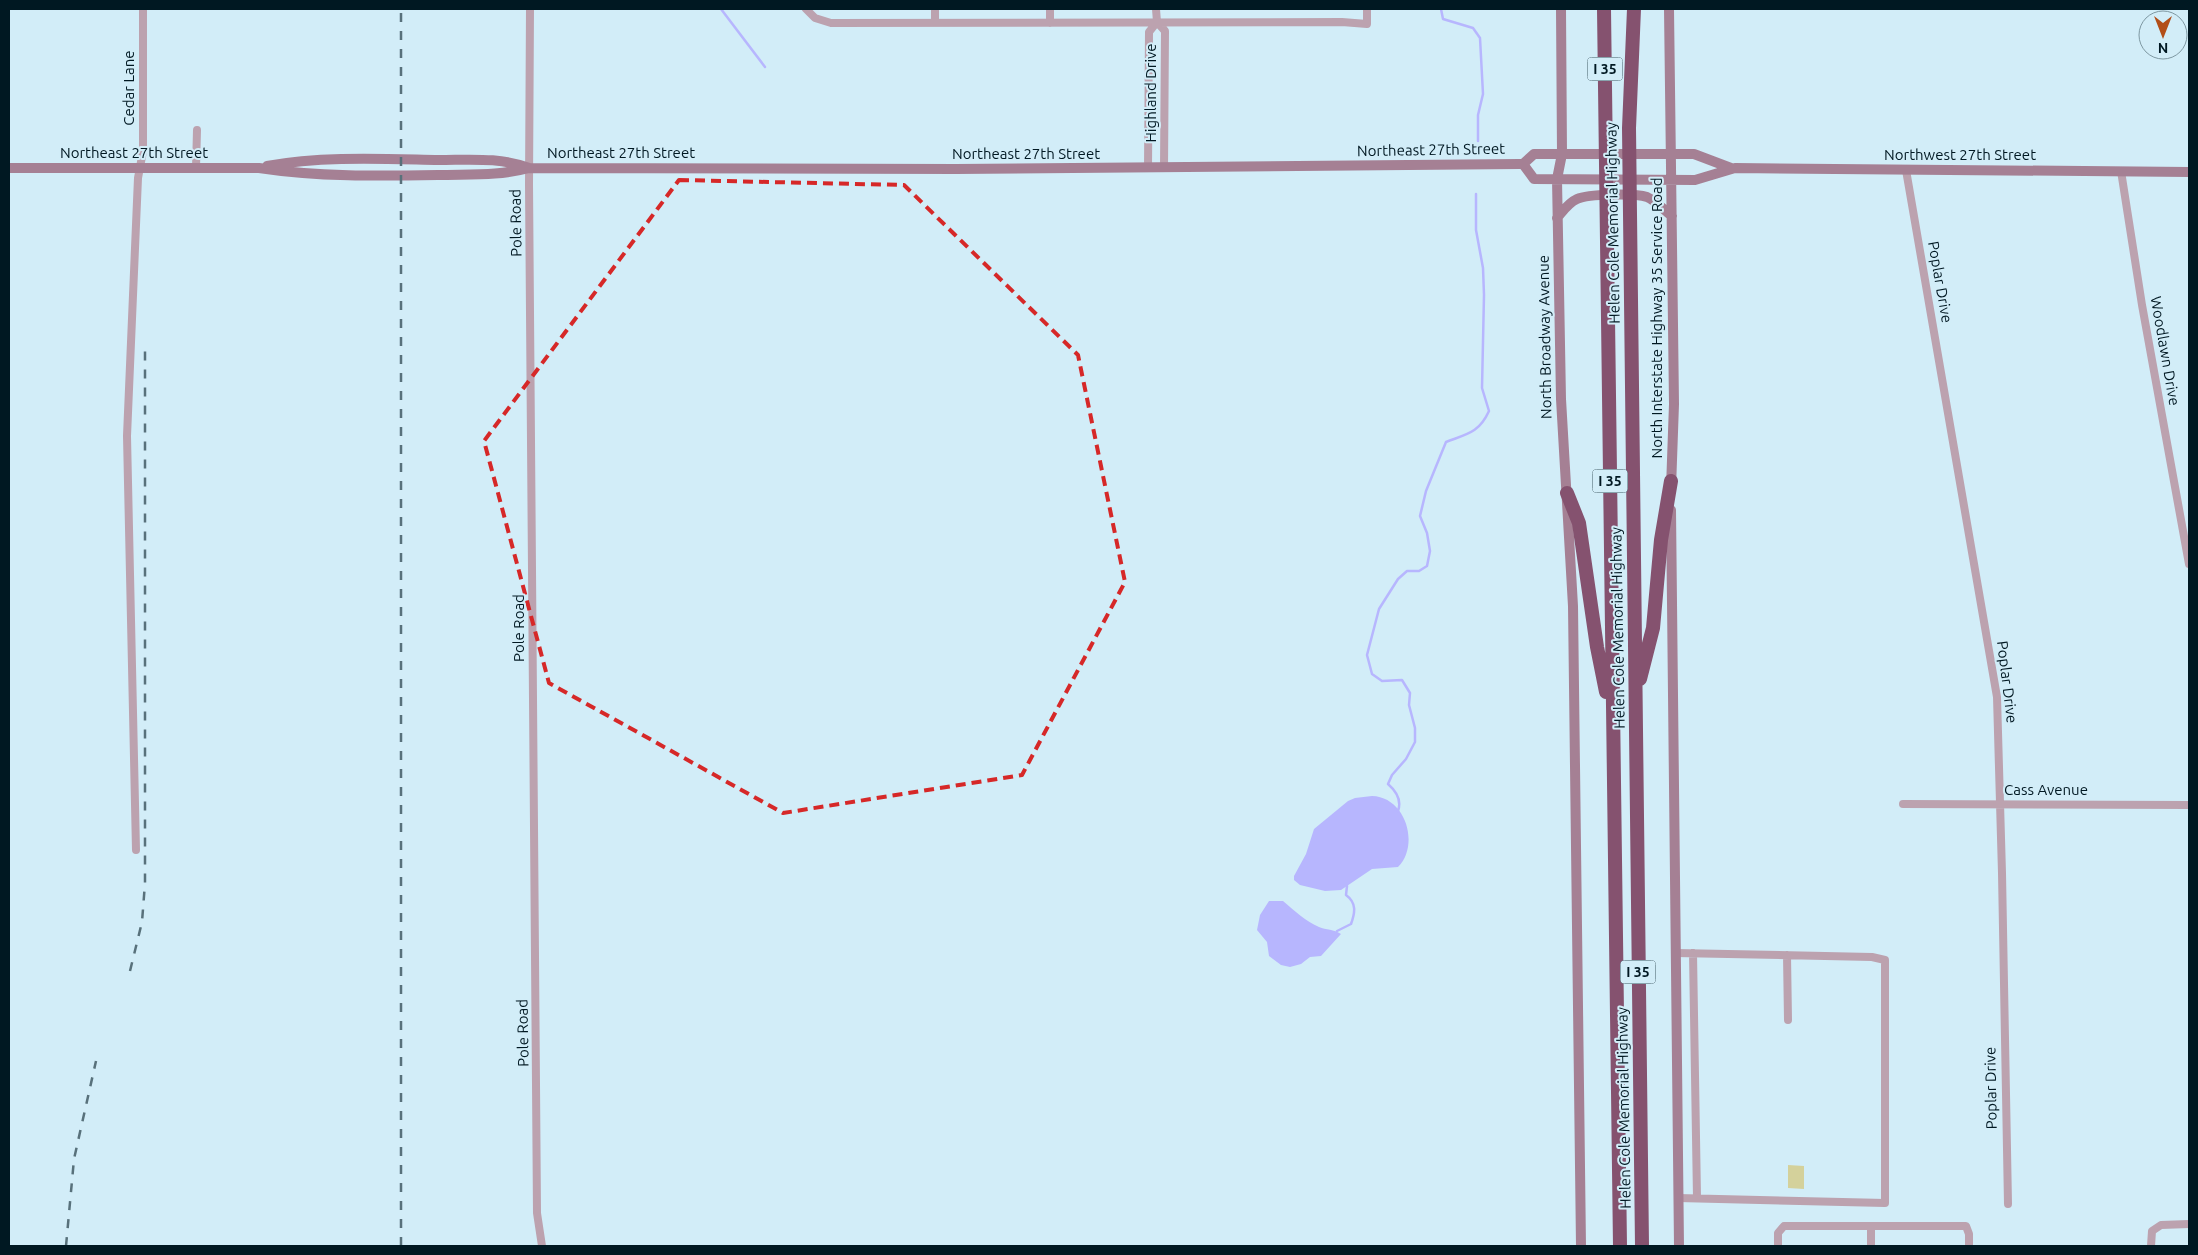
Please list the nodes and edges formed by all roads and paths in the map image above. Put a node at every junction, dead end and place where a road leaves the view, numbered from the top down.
1 (143, 9) edge
2 (530, 9) edge
3 (806, 9) edge
4 (935, 9) edge
5 (1050, 9) edge
6 (1156, 9) edge
7 (1367, 9) edge
8 (1561, 9) edge
9 (1604, 9) edge
10 (1634, 9) edge
11 (1669, 9) edge
12 (1156, 22) junction
13 (935, 23) junction
14 (1050, 23) junction
15 (197, 130) dead end
16 (1562, 154) junction
17 (1671, 154) junction
18 (1523, 164) junction
19 (9, 168) edge
20 (140, 168) junction
21 (196, 168) junction
22 (259, 168) junction
23 (529, 168) junction
24 (1148, 168) junction
25 (1164, 168) junction
26 (1731, 168) junction
27 (1906, 170) junction
28 (2121, 171) junction
29 (2189, 172) edge
30 (1557, 179) junction
31 (1671, 180) junction
32 (1672, 216) junction
33 (1558, 218) junction
34 (1671, 481) junction
35 (1567, 493) junction
36 (2189, 564) edge
37 (1635, 697) junction
38 (1613, 724) junction
39 (2001, 803) junction
40 (1903, 804) dead end
41 (2189, 805) edge
42 (136, 850) dead end
43 (1676, 953) junction
44 (1693, 953) junction
45 (1787, 955) junction
46 (1788, 1020) dead end
47 (1678, 1198) junction
48 (1697, 1198) junction
49 (2008, 1204) dead end
50 (2189, 1224) edge
51 (1871, 1226) junction
52 (542, 1246) edge
53 (1581, 1246) edge
54 (1620, 1246) edge
55 (1642, 1246) edge
56 (1679, 1246) edge
57 (1778, 1246) edge
58 (1871, 1246) edge
59 (1969, 1246) edge
60 (2151, 1246) edge

1 - 20 street, Cedar Lane
2 - 23 street, Pole Road
3 - 13 street
4 - 13 street
5 - 14 street
6 - 12 street, Highland Drive
7 - 12 street
8 - 16 main road
9 - 38 highway, Helen Cole Memorial Highway / I 35
10 - 37 highway, Helen Cole Memorial Highway / I 35
11 - 17 main road, North Interstate Highway 35 Service Road
12 - 14 street
12 - 24 street, Highland Drive
12 - 25 street, Highland Drive
13 - 14 street
15 - 21 street
16 - 17 main road, Northwest 27th Street
16 - 18 main road, Northeast 27th Street
16 - 30 main road, North Broadway Avenue
17 - 26 main road, Northwest 27th Street
17 - 31 main road, North Interstate Highway 35 Service Road
18 - 25 main road, Northeast 27th Street
18 - 30 main road, Northeast 27th Street
19 - 20 main road, Northeast 27th Street
20 - 21 main road, Northeast 27th Street
20 - 42 street, Cedar Lane
21 - 22 main road, Northeast 27th Street
22 - 23 main road, Northeast 27th Street
22 - 23 main road, Northeast 27th Street
23 - 24 main road, Northeast 27th Street
23 - 52 street, Pole Road
24 - 25 main road, Northeast 27th Street
26 - 27 main road, Northwest 27th Street
26 - 31 main road, Northwest 27th Street
27 - 28 main road, Northwest 27th Street
27 - 39 street, Poplar Drive
28 - 29 main road, Northwest 27th Street
28 - 36 street, Woodlawn Drive
30 - 31 main road, Northwest 27th Street
30 - 33 main road, North Broadway Avenue
31 - 32 main road, North Interstate Highway 35 Service Road
32 - 33 main road
32 - 34 main road, North Interstate Highway 35 Service Road
33 - 35 main road, North Broadway Avenue
34 - 37 highway
34 - 43 main road, North Interstate Highway 35 Service Road
35 - 38 highway
35 - 53 main road, North Broadway Avenue
37 - 55 highway, Helen Cole Memorial Highway / I 35
38 - 54 highway, Helen Cole Memorial Highway / I 35
39 - 40 street, Cass Avenue
39 - 41 street, Cass Avenue
39 - 49 street, Poplar Drive
43 - 44 street
43 - 47 main road, North Interstate Highway 35 Service Road
44 - 45 street
44 - 48 street
45 - 46 street
45 - 48 street
47 - 48 street
47 - 56 main road, North Interstate Highway 35 Service Road
50 - 60 street
51 - 57 street
51 - 58 street
51 - 59 street

